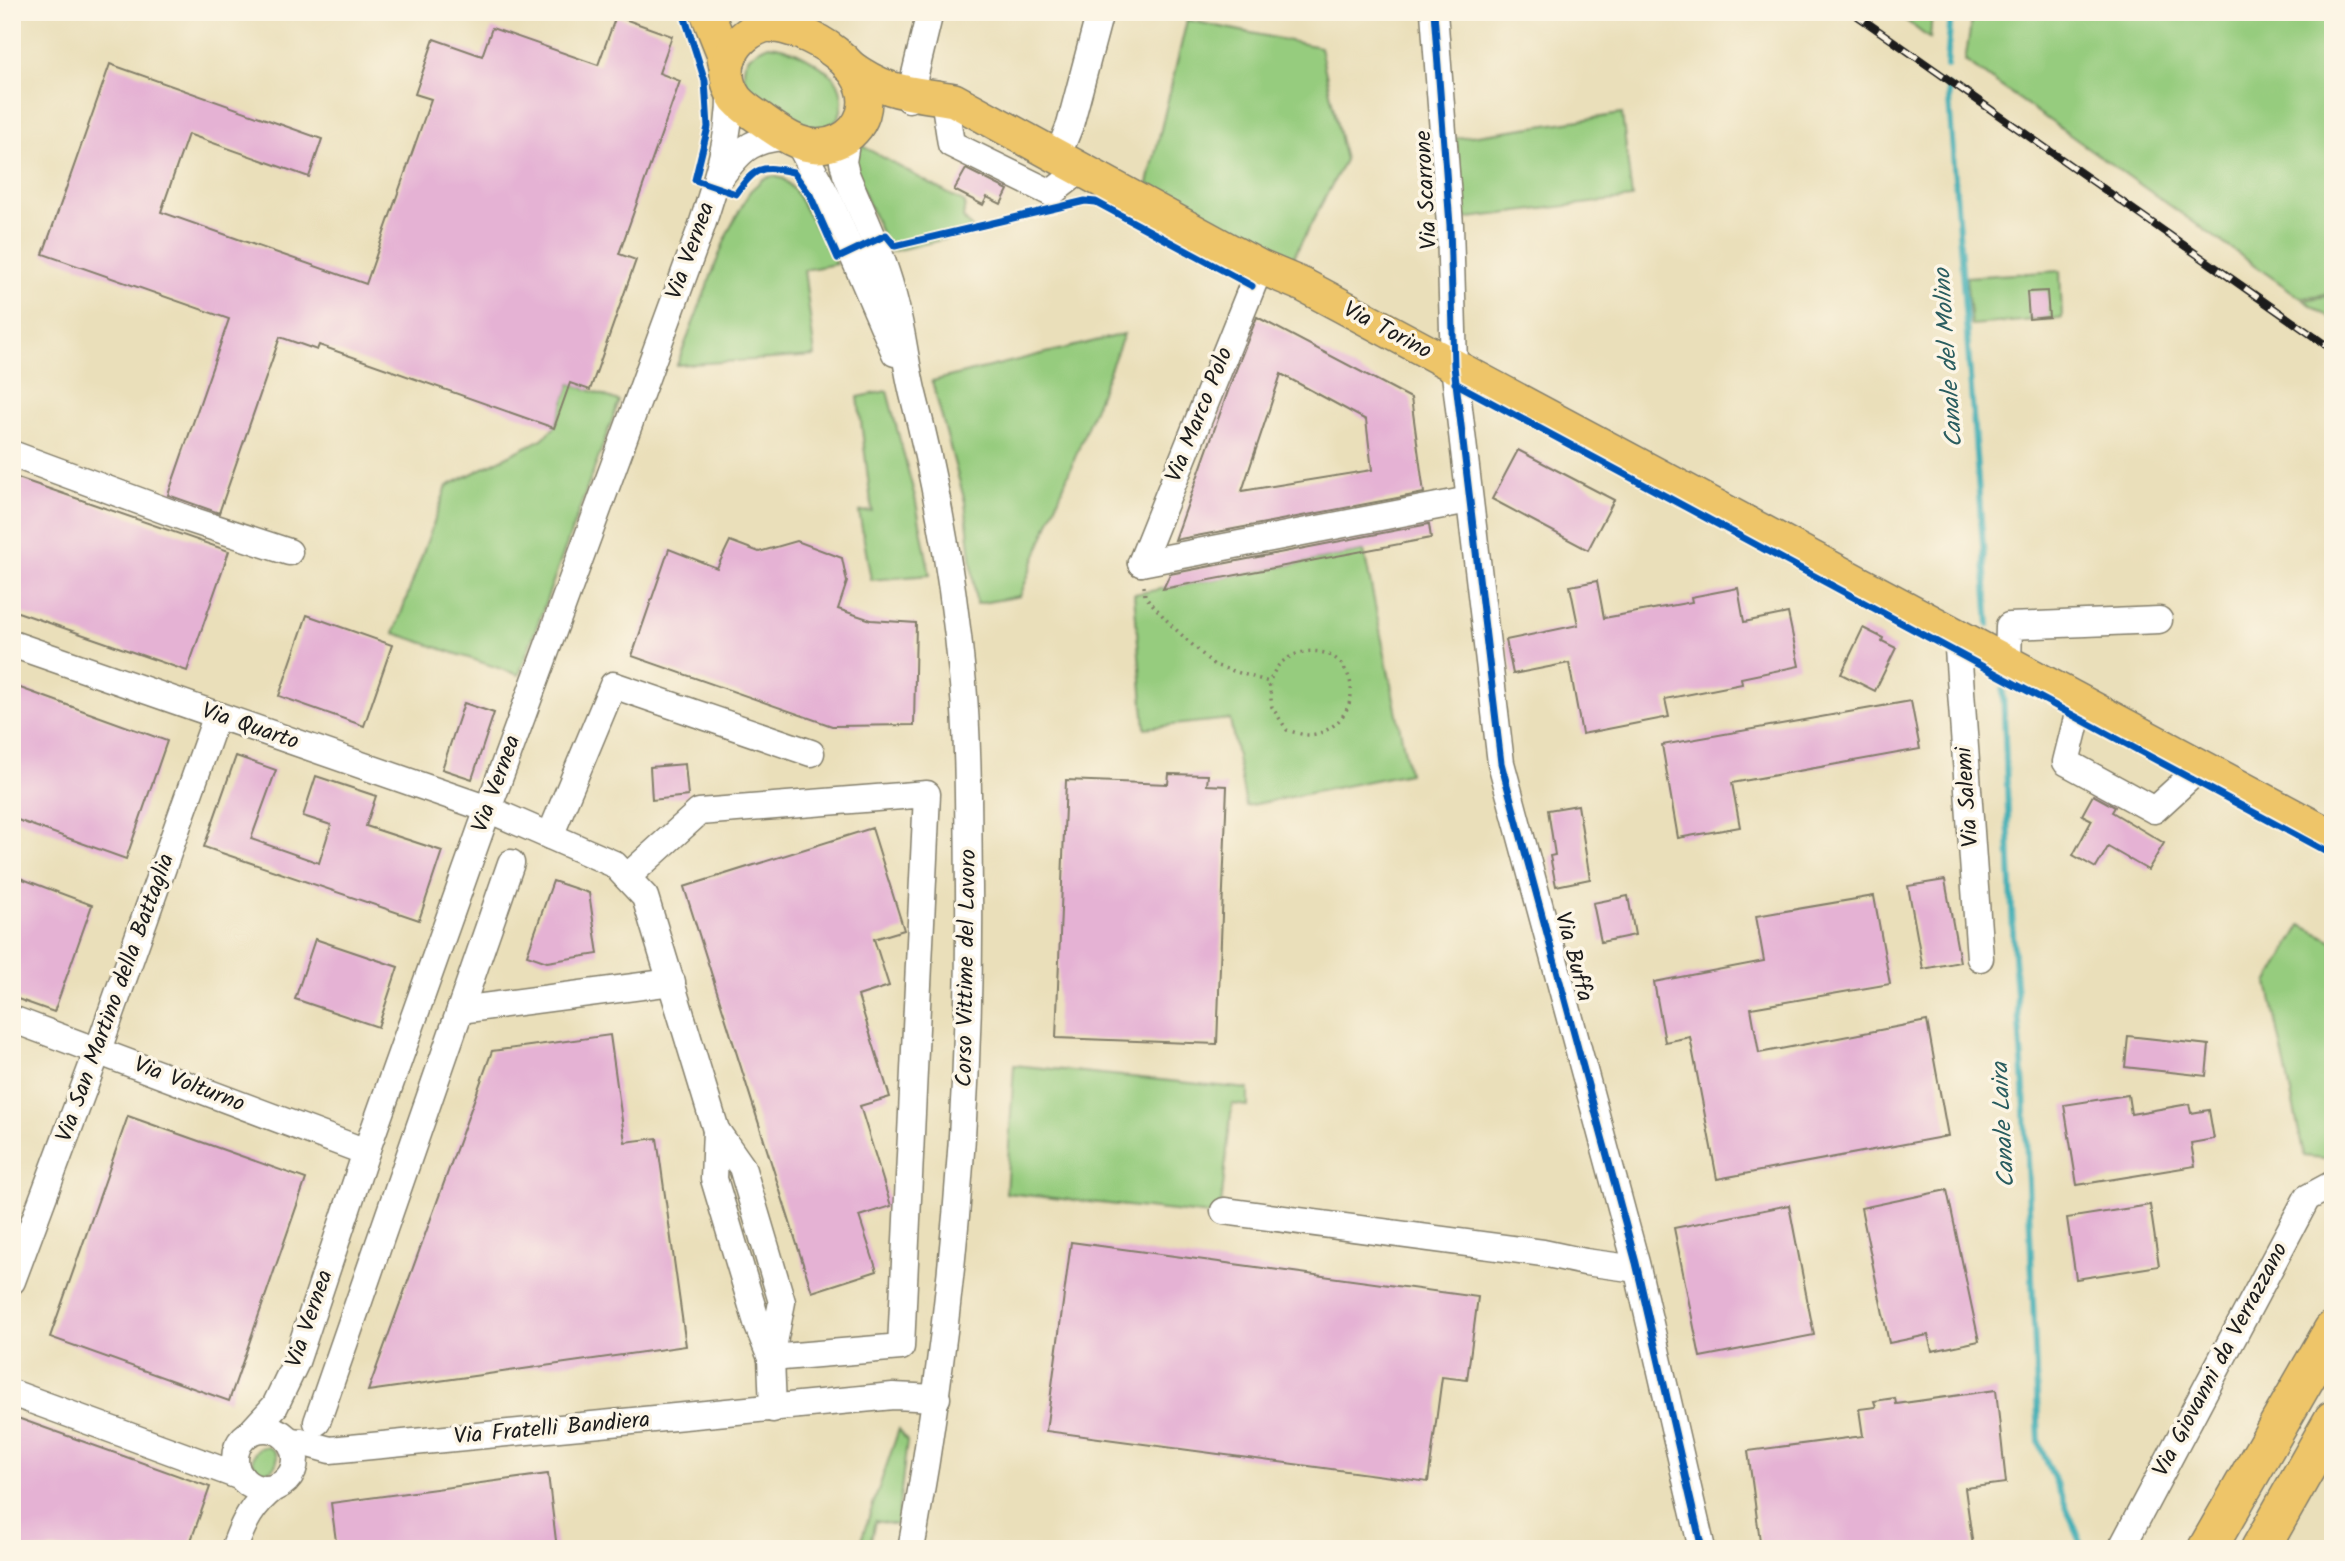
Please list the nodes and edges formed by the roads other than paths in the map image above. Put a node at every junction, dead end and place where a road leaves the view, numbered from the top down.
1 (707, 12) edge
2 (715, 12) edge
3 (930, 12) edge
4 (1100, 12) edge
5 (1434, 12) edge
6 (795, 22) edge
7 (757, 24) edge
8 (849, 66) junction
9 (728, 79) junction
10 (921, 97) junction
11 (854, 129) junction
12 (792, 140) junction
13 (1070, 162) junction
14 (715, 184) junction
15 (1259, 267) junction
16 (1454, 366) junction
17 (912, 389) junction
18 (12, 454) edge
19 (1469, 500) junction
20 (289, 552) dead end
21 (2159, 620) dead end
22 (1957, 635) junction
23 (12, 644) edge
24 (2008, 663) junction
25 (2085, 704) junction
26 (217, 715) junction
27 (811, 753) dead end
28 (2202, 766) junction
29 (488, 809) junction
30 (550, 836) junction
31 (2333, 837) edge
32 (511, 863) dead end
33 (627, 877) junction
34 (1980, 958) dead end
35 (672, 982) junction
36 (460, 1010) junction
37 (12, 1019) edge
38 (98, 1050) junction
39 (366, 1152) junction
40 (2333, 1184) edge
41 (1224, 1211) dead end
42 (1637, 1269) junction
43 (12, 1281) edge
44 (2333, 1330) edge
45 (341, 1354) junction
46 (771, 1358) junction
47 (296, 1362) junction
48 (286, 1387) junction
49 (12, 1393) edge
50 (937, 1398) junction
51 (773, 1409) junction
52 (2333, 1420) edge
53 (317, 1422) dead end
54 (288, 1440) junction
55 (330, 1450) junction
56 (243, 1460) junction
57 (284, 1479) junction
58 (244, 1520) junction
59 (234, 1549) edge
60 (911, 1549) edge
61 (1702, 1549) edge
62 (2121, 1549) edge
63 (2207, 1549) edge
64 (2260, 1549) edge

1 - 9 main road
2 - 7 main road
3 - 10 street
4 - 13 street
5 - 16 street, Via Scarrone
6 - 7 main road
6 - 8 main road
7 - 9 main road
8 - 10 main road, Via Torino
8 - 11 main road
9 - 12 main road
9 - 14 street
10 - 11 main road
10 - 13 main road, Via Torino
11 - 12 main road
11 - 17 street
12 - 14 street
12 - 17 street
13 - 15 main road, Via Torino
14 - 29 street, Via Vernea
15 - 16 main road, Via Torino
15 - 19 street, Via Marco Polo
16 - 19 street, Via Buffa
16 - 22 main road, Via Torino
17 - 50 street, Corso Vittime del Lavoro
18 - 20 street
19 - 42 street, Via Buffa
21 - 24 street
22 - 24 main road, Via Torino
22 - 34 street, Via Salemi
23 - 26 street, Via Quarto
24 - 25 main road, Via Torino
25 - 28 main road, Via Torino
25 - 28 street
26 - 29 street, Via Quarto
26 - 38 street, Via San Martino della Battaglia
27 - 30 street
28 - 31 main road, Via Torino
29 - 30 street
29 - 39 street, Via Vernea
30 - 33 street
32 - 36 street
33 - 35 street
33 - 46 street
35 - 36 street
35 - 46 street
36 - 45 street
37 - 38 street, Via Volturno
38 - 39 street, Via Volturno
38 - 43 street, Via San Martino della Battaglia
39 - 47 street, Via Vernea
40 - 62 street, Via Giovanni da Verrazzano
41 - 42 street
42 - 61 street, Via Buffa
44 - 63 highway
45 - 47 street
45 - 53 street
46 - 51 street
47 - 48 street, Via Vernea
48 - 54 street
48 - 56 street
49 - 56 street
50 - 51 street, Via Fratelli Bandiera
50 - 60 street, Corso Vittime del Lavoro
51 - 55 street, Via Fratelli Bandiera
52 - 64 highway
54 - 55 street
54 - 56 street
54 - 57 street
55 - 57 street
56 - 57 street
56 - 58 street
57 - 58 street
58 - 59 street

